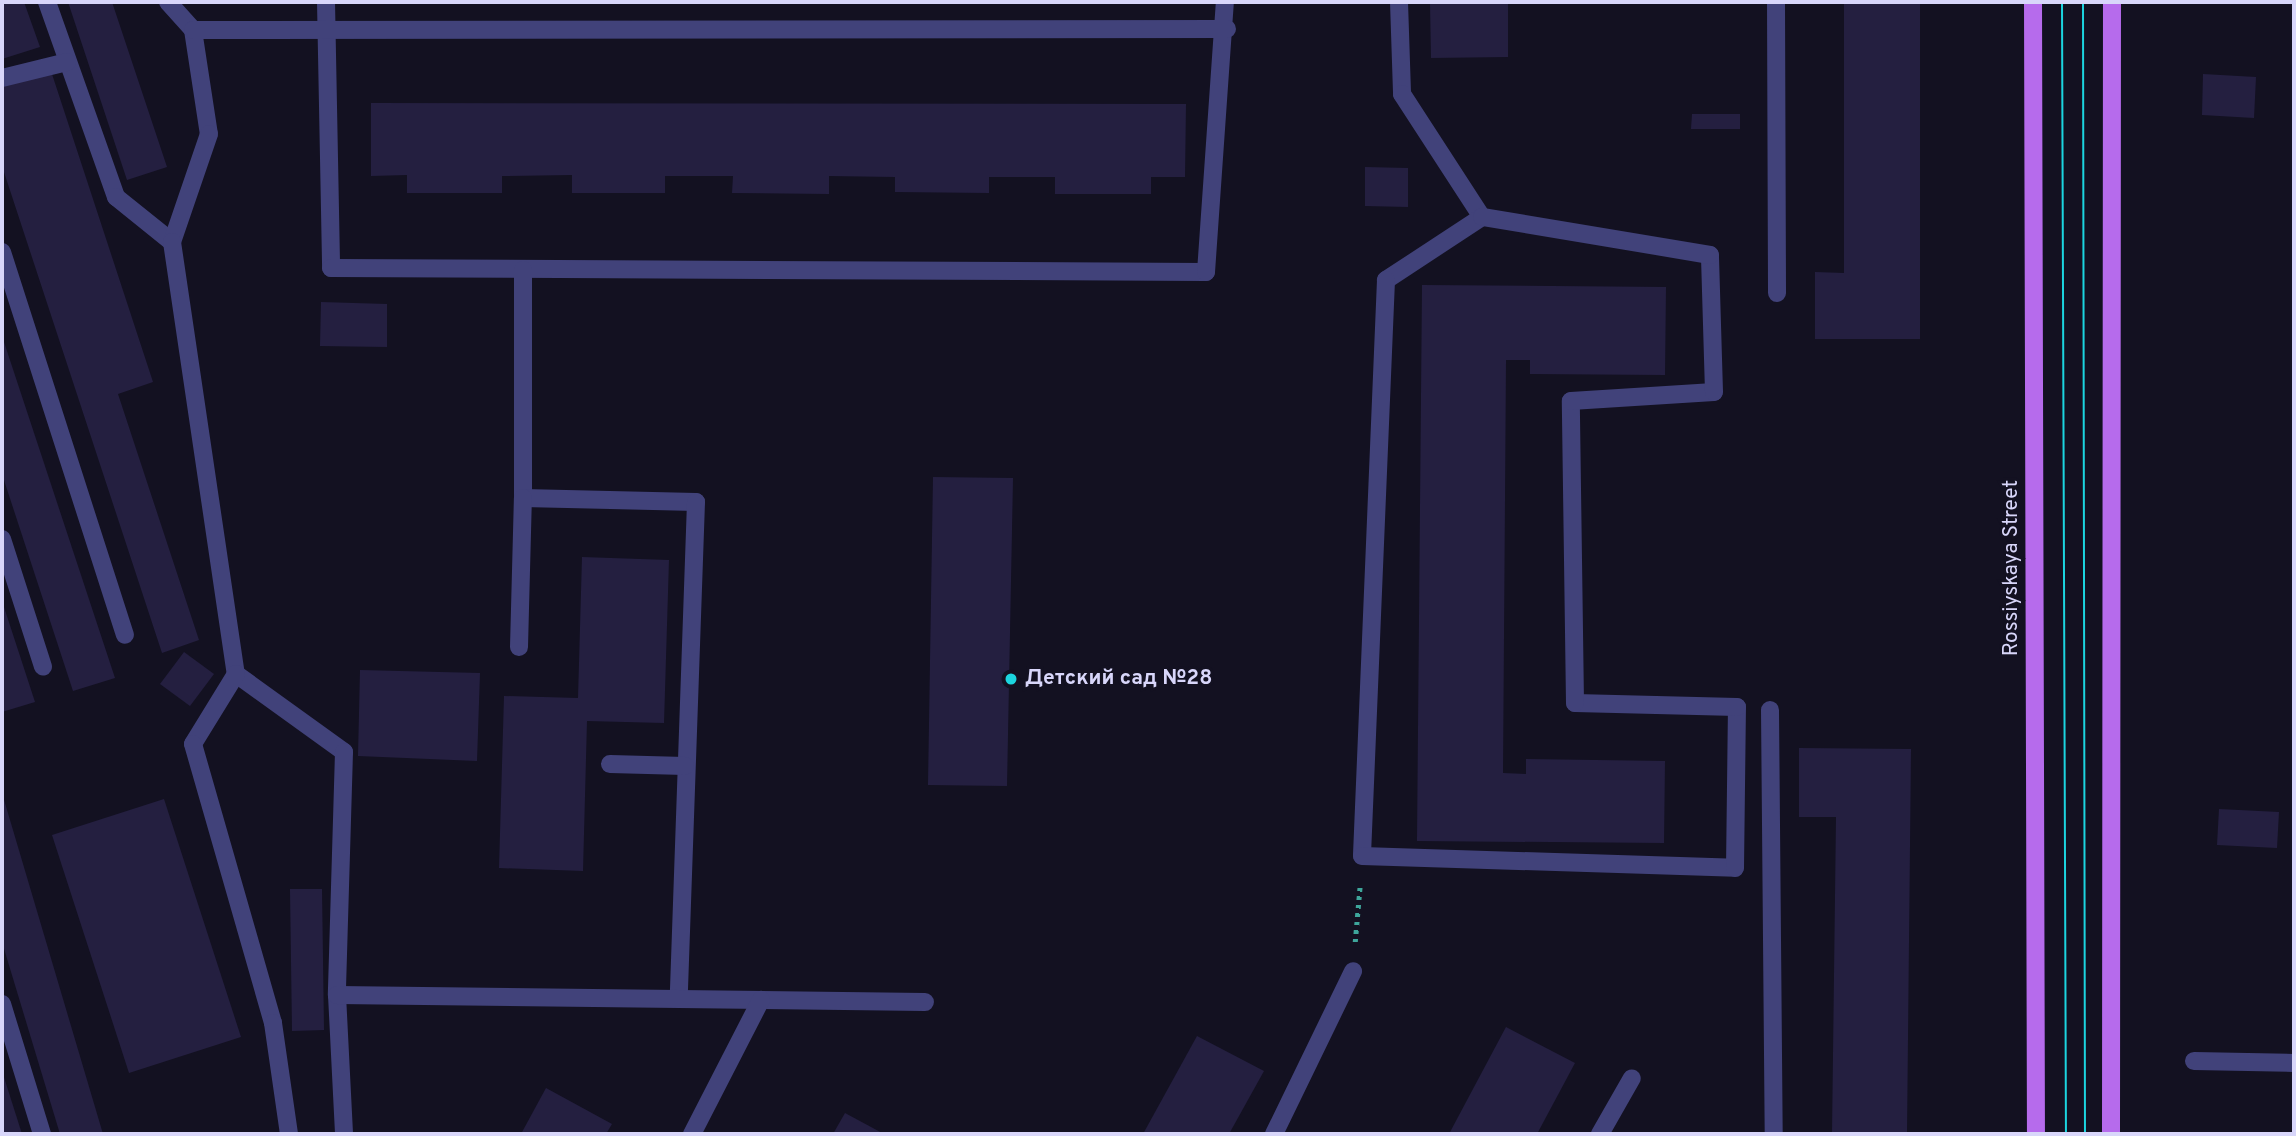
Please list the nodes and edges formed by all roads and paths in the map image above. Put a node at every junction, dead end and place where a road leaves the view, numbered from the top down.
1 (47, 2) edge
2 (168, 2) edge
3 (326, 2) edge
4 (1225, 2) edge
5 (1399, 2) edge
6 (1776, 2) edge
7 (2033, 2) edge
8 (2112, 2) edge
9 (327, 27) junction
10 (1227, 29) junction
11 (193, 30) junction
12 (67, 62) junction
13 (2, 78) edge
14 (1482, 217) junction
15 (172, 242) junction
16 (2, 252) edge
17 (523, 270) junction
18 (1777, 293) dead end
19 (523, 498) junction
20 (2, 539) edge
21 (125, 635) dead end
22 (519, 647) dead end
23 (43, 667) dead end
24 (236, 674) junction
25 (1770, 710) dead end
26 (610, 764) dead end
27 (685, 765) junction
28 (1362, 856) junction
29 (1353, 971) joint
30 (337, 995) junction
31 (679, 999) junction
32 (761, 1000) junction
33 (925, 1002) dead end
34 (2, 1004) edge
35 (2194, 1061) dead end
36 (2294, 1063) edge
37 (1632, 1078) dead end
38 (42, 1134) edge
39 (289, 1134) edge
40 (344, 1134) edge
41 (692, 1134) edge
42 (1274, 1134) edge
43 (1600, 1134) edge
44 (1774, 1134) edge
45 (2036, 1134) edge
46 (2111, 1134) edge

1 - 12 lane
2 - 11 lane
3 - 9 lane
4 - 10 lane
5 - 14 lane
6 - 18 lane
7 - 45 main road, Rossiyskaya Street
8 - 46 main road
9 - 10 lane
9 - 11 lane
9 - 17 lane
10 - 17 lane
11 - 15 lane
12 - 13 lane
12 - 15 lane
14 - 28 lane
14 - 28 lane
15 - 24 lane
16 - 21 lane
17 - 19 lane
19 - 22 lane
19 - 27 lane
20 - 23 lane
24 - 30 lane
24 - 39 lane
25 - 44 lane
26 - 27 lane
27 - 31 lane
28 - 29 path
29 - 42 lane
30 - 31 lane
30 - 40 lane
31 - 32 lane
32 - 33 lane
32 - 41 lane
34 - 38 lane
35 - 36 lane
37 - 43 lane

